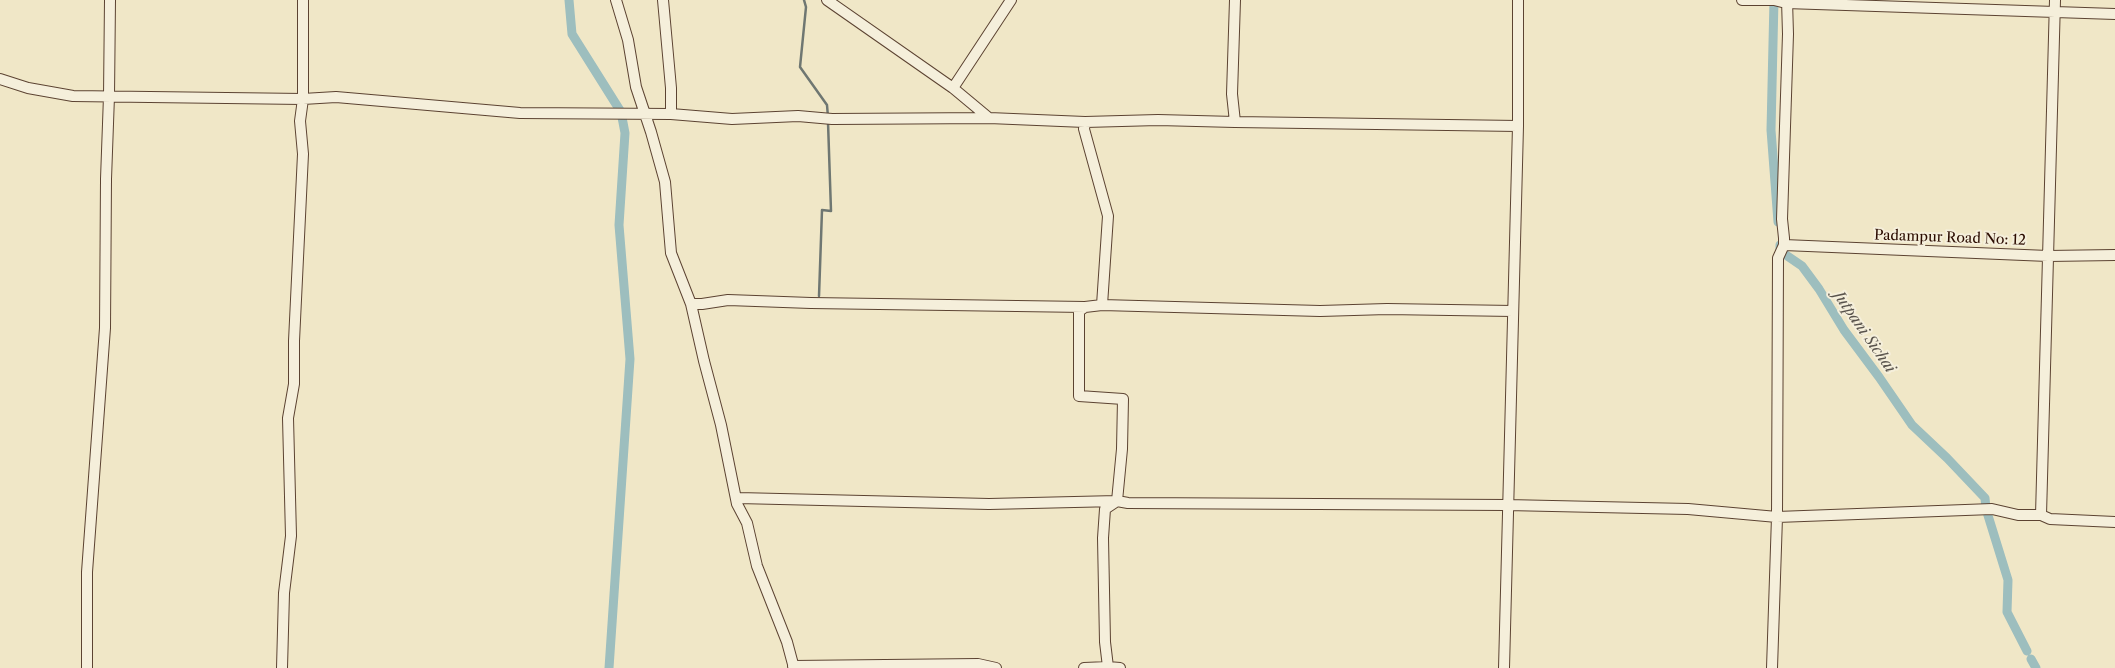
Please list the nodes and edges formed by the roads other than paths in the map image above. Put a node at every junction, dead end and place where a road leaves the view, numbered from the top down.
1 (110, 0) edge
2 (303, 0) edge
3 (616, 0) edge
4 (663, 0) edge
5 (827, 0) edge
6 (1011, 0) edge
7 (1235, 0) edge
8 (1518, 0) edge
9 (1742, 0) edge
10 (2055, 0) edge
11 (1787, 2) edge
12 (2054, 13) junction
13 (2115, 14) edge
14 (0, 79) edge
15 (953, 88) junction
16 (110, 96) junction
17 (303, 99) junction
18 (647, 113) junction
19 (671, 114) junction
20 (989, 118) junction
21 (1085, 122) junction
22 (1234, 122) junction
23 (1518, 126) junction
24 (1784, 246) junction
25 (2115, 255) edge
26 (2048, 256) junction
27 (691, 304) junction
28 (1102, 305) junction
29 (1086, 307) junction
30 (1513, 311) junction
31 (738, 498) junction
32 (1117, 501) junction
33 (1508, 505) junction
34 (2041, 515) junction
35 (1777, 517) junction
36 (2115, 522) edge
37 (794, 667) edge
38 (1108, 667) junction
39 (88, 668) edge
40 (282, 668) edge
41 (996, 668) edge
42 (1084, 668) edge
43 (1120, 668) edge
44 (1504, 668) edge
45 (1772, 668) edge

1 - 16 street
2 - 17 street
3 - 18 street
4 - 19 street
5 - 15 street
6 - 15 street
7 - 22 street
8 - 23 street
9 - 11 street
10 - 12 street
11 - 12 street
11 - 24 street
12 - 13 street
12 - 26 street
14 - 16 street
15 - 20 street
16 - 17 street
16 - 39 street
17 - 18 street
17 - 40 street
18 - 19 street
18 - 27 street
19 - 20 street
20 - 21 street
21 - 22 street
21 - 28 street
22 - 23 street
23 - 30 street
24 - 26 street, Padampur Road No: 12
24 - 35 street
25 - 26 street, Padampur Road No: 12
26 - 34 street
27 - 29 street
27 - 31 street
28 - 29 street
28 - 30 street
29 - 32 street
30 - 33 street
31 - 32 street
31 - 37 street
32 - 33 street
32 - 38 street
33 - 35 street
33 - 44 street
34 - 35 street
34 - 36 street
35 - 45 street
37 - 41 street
38 - 42 street
38 - 43 street

